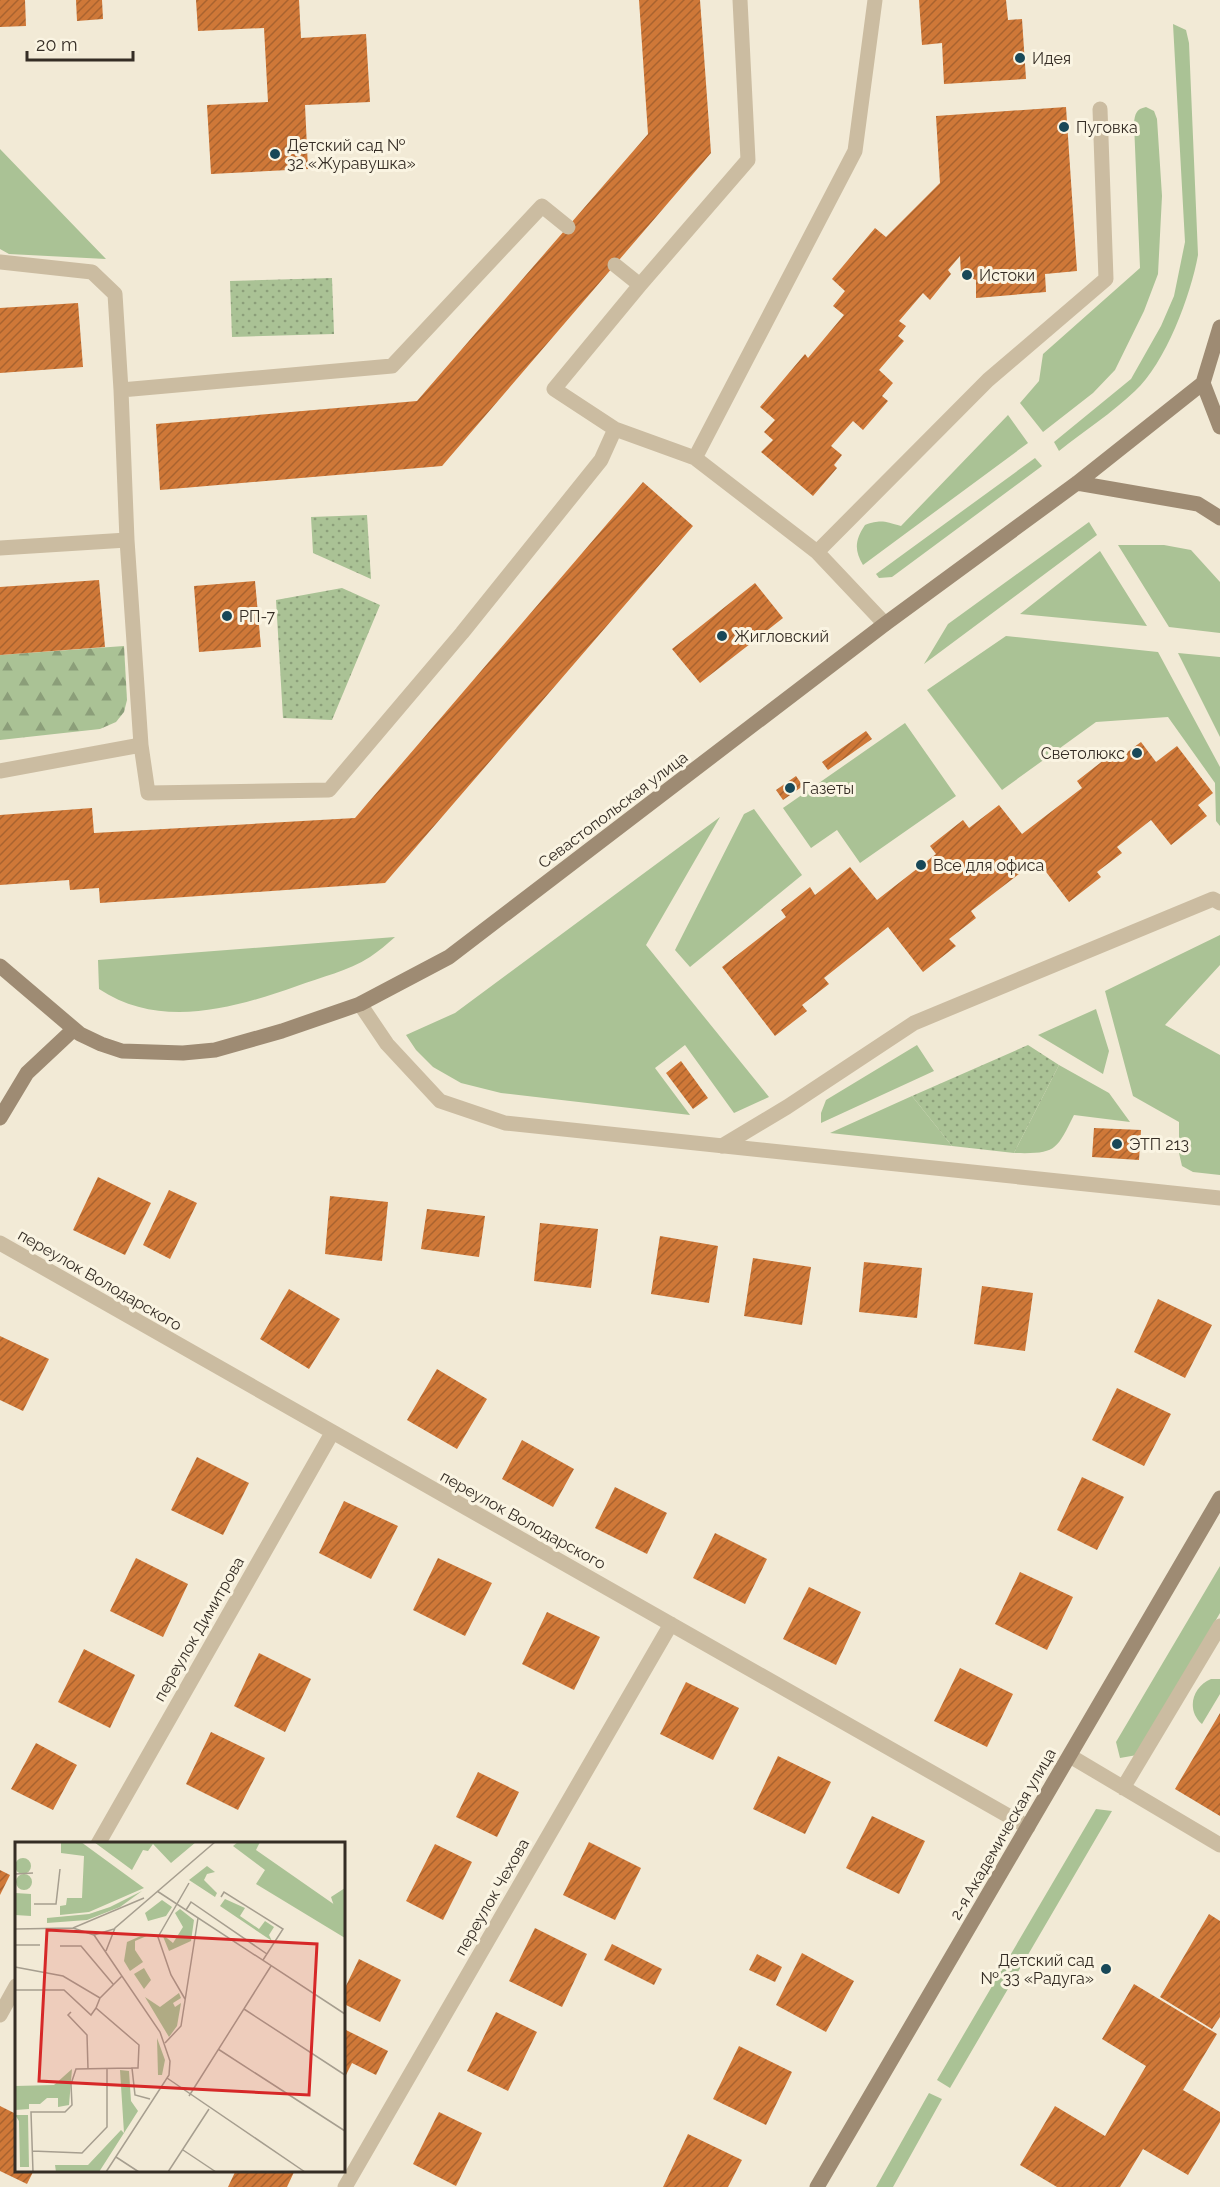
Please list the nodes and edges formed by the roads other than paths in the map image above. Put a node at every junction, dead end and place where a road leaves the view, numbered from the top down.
1 (740, 0) edge
2 (875, 0) edge
3 (1100, 109) dead end
4 (568, 226) dead end
5 (0, 262) edge
6 (615, 265) dead end
7 (640, 285) junction
8 (1220, 327) edge
9 (1203, 383) junction
10 (1220, 384) edge
11 (121, 390) junction
12 (1220, 427) edge
13 (615, 429) junction
14 (695, 458) junction
15 (1077, 483) junction
16 (1220, 518) edge
17 (127, 540) junction
18 (0, 548) edge
19 (817, 552) junction
20 (885, 624) junction
21 (141, 745) junction
22 (0, 771) edge
23 (1220, 903) edge
24 (0, 966) edge
25 (360, 1004) junction
26 (74, 1029) junction
27 (0, 1118) edge
28 (722, 1146) junction
29 (1220, 1198) edge
30 (0, 1243) edge
31 (332, 1433) junction
32 (1220, 1498) edge
33 (671, 1624) junction
34 (1220, 1626) edge
35 (1070, 1756) junction
36 (1123, 1788) junction
37 (1028, 1827) junction
38 (99, 1842) edge
39 (1220, 1845) edge
40 (15, 1988) edge
41 (0, 2015) edge
42 (345, 2187) edge
43 (817, 2187) edge

1 - 7 street
2 - 14 street
3 - 19 street
4 - 11 street
5 - 11 street
6 - 7 street
7 - 13 street
8 - 9 main road
9 - 10 main road
9 - 12 main road
9 - 15 main road, Севастопольская улица
11 - 17 street
13 - 14 street
13 - 21 street
14 - 19 street
15 - 16 main road
15 - 20 main road, Севастопольская улица
17 - 18 street
17 - 21 street
19 - 20 street
20 - 25 main road, Севастопольская улица
21 - 22 street
23 - 28 street
24 - 26 main road, Севастопольская улица
25 - 26 main road, Севастопольская улица
25 - 28 street
26 - 27 main road
28 - 29 street
30 - 31 street, переулок Володарского
31 - 33 street, переулок Володарского
31 - 38 street, переулок Димитрова
32 - 35 main road, 2-я Академическая улица
33 - 37 street, переулок Володарского
33 - 42 street, переулок Чехова
34 - 36 street
35 - 36 street
35 - 37 main road, 2-я Академическая улица
36 - 39 street
37 - 43 main road, 2-я Академическая улица
40 - 41 street

